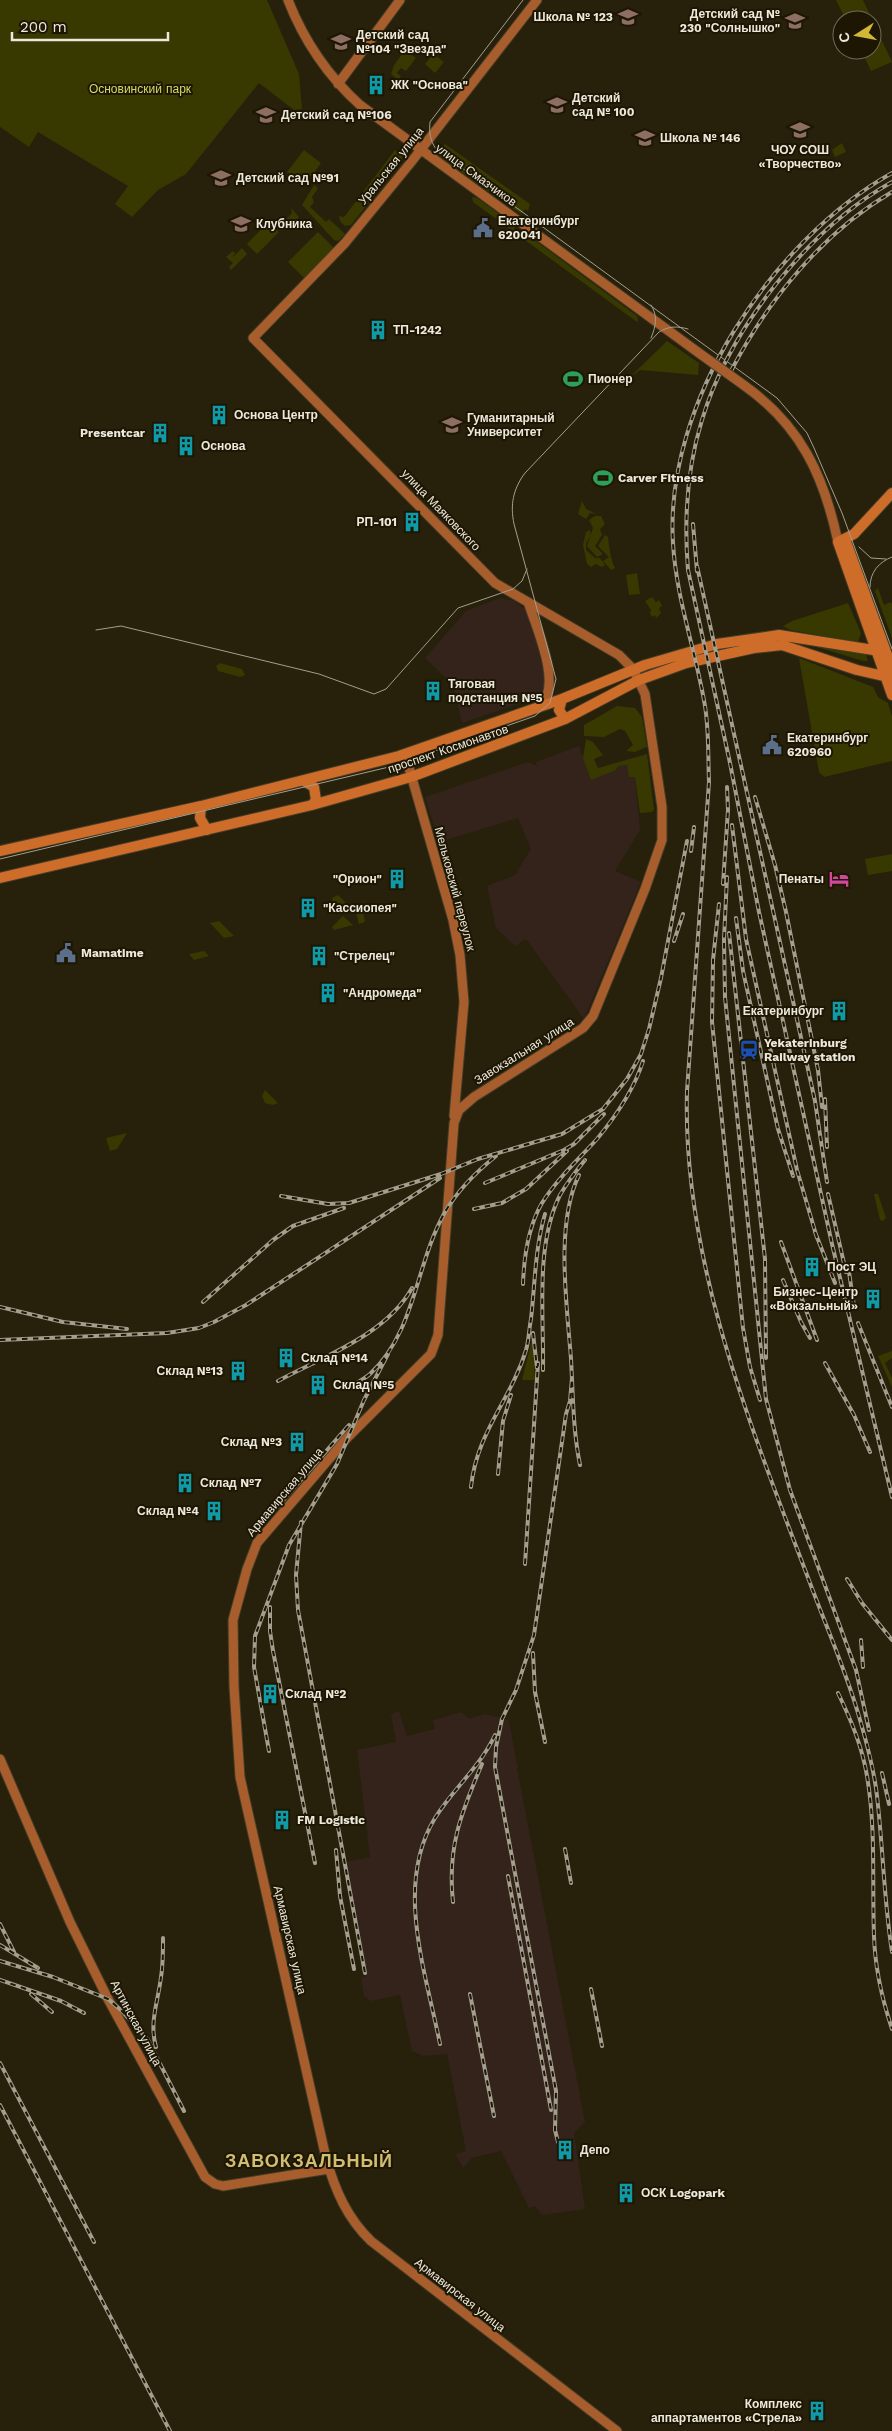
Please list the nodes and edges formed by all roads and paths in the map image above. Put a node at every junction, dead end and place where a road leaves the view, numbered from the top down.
1 (288, 0) edge
2 (400, 0) edge
3 (537, 0) edge
4 (338, 84) junction
5 (420, 150) junction
6 (253, 338) joint
7 (892, 493) edge
8 (842, 541) junction
9 (528, 602) junction
10 (875, 650) junction
11 (886, 652) junction
12 (892, 668) edge
13 (633, 669) junction
14 (888, 677) edge
15 (639, 680) junction
16 (892, 695) edge
17 (562, 699) junction
18 (539, 707) junction
19 (564, 719) junction
20 (405, 754) junction
21 (411, 777) junction
22 (304, 781) junction
23 (312, 805) junction
24 (201, 806) junction
25 (207, 830) junction
26 (0, 851) edge
27 (0, 878) edge
28 (457, 1075) junction
29 (482, 1091) junction
30 (454, 1123) junction
31 (404, 1379) joint
32 (0, 1759) edge
33 (329, 2169) junction
34 (617, 2431) edge

1 - 4 main road, улица Смазчиков
2 - 4 main road
3 - 5 main road, Уральская улица
4 - 5 main road, улица Смазчиков
5 - 6 main road, Уральская улица
5 - 8 main road, улица Смазчиков, bridge
6 - 9 main road, улица Маяковского
7 - 8 main road
8 - 10 main road
8 - 11 main road
9 - 13 main road, улица Маяковского
9 - 18 main road
10 - 11 main road, проспект Космонавтов
10 - 13 main road, проспект Космонавтов
10 - 14 main road
11 - 12 main road
13 - 15 main road, Завокзальная улица
13 - 17 main road, проспект Космонавтов
14 - 15 main road, проспект Космонавтов
14 - 16 main road
15 - 19 main road, проспект Космонавтов
15 - 29 main road, Завокзальная улица
17 - 18 main road, проспект Космонавтов
17 - 19 main road
18 - 20 main road, проспект Космонавтов
19 - 21 main road, проспект Космонавтов
20 - 21 main road, Мельковский переулок
20 - 22 main road, проспект Космонавтов
21 - 23 main road, проспект Космонавтов
21 - 28 main road, Мельковский переулок
22 - 23 main road
22 - 24 main road, проспект Космонавтов
23 - 25 main road, проспект Космонавтов
24 - 25 main road
24 - 26 main road, проспект Космонавтов
25 - 27 main road, проспект Космонавтов
28 - 29 main road
28 - 30 main road, Мельковский переулок
29 - 30 main road, Завокзальная улица
30 - 31 main road, Завокзальная улица
31 - 33 main road, Армавирская улица
32 - 33 main road, Артинская улица
33 - 34 main road, Армавирская улица

